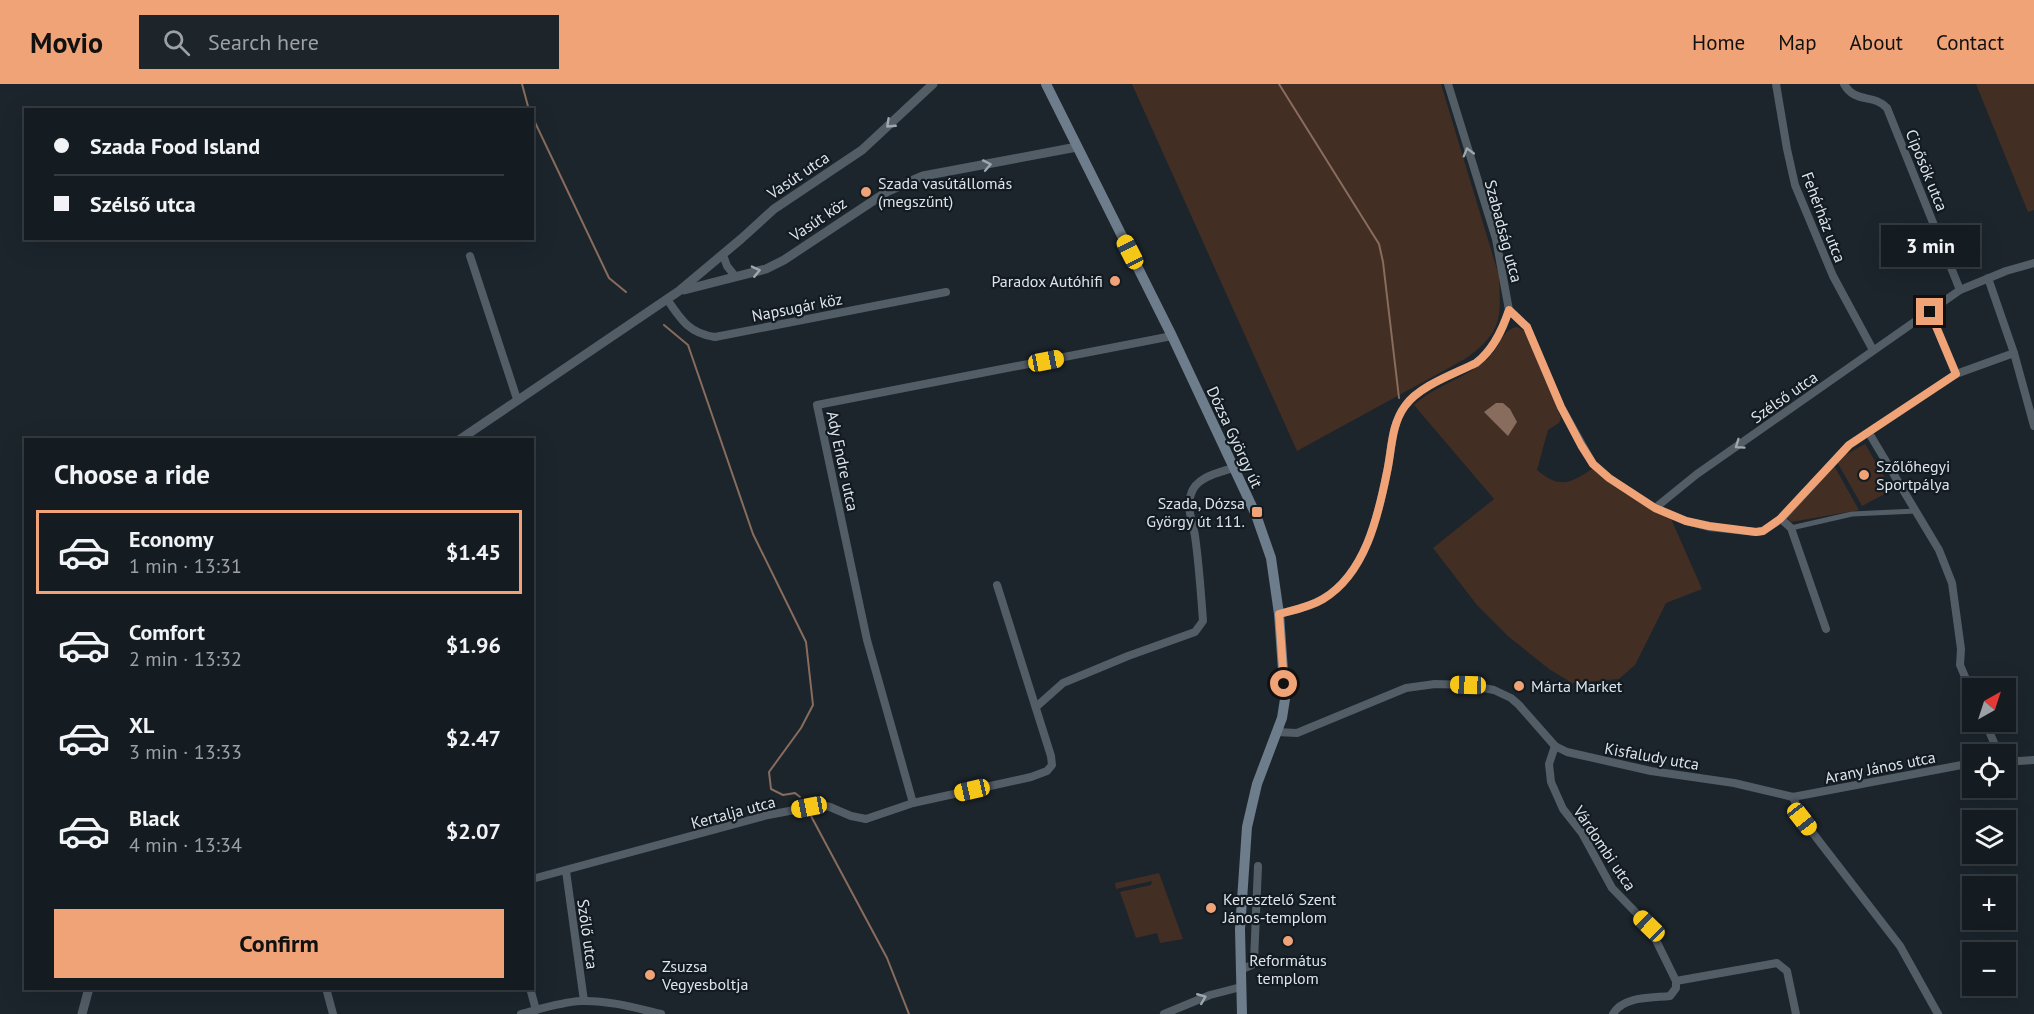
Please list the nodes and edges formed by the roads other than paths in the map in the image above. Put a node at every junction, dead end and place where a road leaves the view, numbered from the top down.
1 (933, 84) edge
2 (1046, 84) edge
3 (1448, 84) edge
4 (1776, 84) edge
5 (1844, 84) edge
6 (1077, 147) junction
7 (723, 255) junction
8 (470, 256) dead end
9 (2034, 262) edge
10 (735, 276) junction
11 (1988, 278) junction
12 (1960, 290) junction
13 (679, 291) junction
14 (946, 292) dead end
15 (667, 299) junction
16 (1509, 310) junction
17 (1930, 312) junction
18 (1172, 336) junction
19 (1873, 350) junction
20 (2014, 353) junction
21 (1956, 374) junction
22 (517, 399) junction
23 (2034, 426) edge
24 (1869, 433) junction
25 (462, 438) edge
26 (1233, 468) junction
27 (1655, 508) junction
28 (1916, 511) junction
29 (1780, 519) junction
30 (1791, 528) junction
31 (997, 585) dead end
32 (1279, 614) junction
33 (1826, 630) dead end
34 (1966, 678) edge
35 (1036, 707) junction
36 (1277, 732) junction
37 (1555, 746) junction
38 (2034, 760) edge
39 (2016, 761) edge
40 (1962, 765) edge
41 (1793, 796) junction
42 (913, 803) junction
43 (1258, 866) dead end
44 (566, 871) junction
45 (534, 879) edge
46 (1240, 970) junction
47 (1676, 981) junction
48 (1241, 987) junction
49 (88, 990) edge
50 (327, 990) edge
51 (531, 990) edge
52 (584, 1001) junction
53 (536, 1010) junction
54 (82, 1014) edge
55 (333, 1014) edge
56 (521, 1014) edge
57 (662, 1014) edge
58 (1164, 1014) edge
59 (1242, 1014) edge
60 (1613, 1014) edge
61 (1796, 1014) edge
62 (1938, 1014) edge

1 -> 7 street, Vasút utca
2 - 6 main road, Dózsa György út
16 -> 3 street, Szabadság utca
4 - 19 street, Fehérház utca
5 - 12 street, Cipősök utca
10 -> 6 street, Vasút köz
6 - 18 main road, Dózsa György út
7 - 10 street
7 - 13 street, Vasút utca
8 - 22 street
9 - 11 street, Szélső utca
10 - 13 street, Vasút köz
11 - 12 street, Szélső utca
11 - 20 street
12 - 17 street, Szélső utca
13 - 15 street
14 - 15 street, Napsugár köz
15 - 22 street
16 - 27 street
16 - 32 street
17 - 19 street, Szélső utca
17 - 21 street
18 - 26 main road, Dózsa György út
18 - 42 street, Ady Endre utca
19 -> 27 street, Szélső utca
20 - 21 street
20 - 23 street
21 - 24 street
22 - 25 street
24 - 28 street
24 - 29 street
26 - 32 main road, Dózsa György út
26 - 35 street
27 - 29 street
28 - 30 street
28 - 34 street
29 - 30 street
30 - 33 street
31 - 35 street, Kertalja utca
32 - 36 main road, Dózsa György út
35 - 42 street, Kertalja utca
36 - 37 street, Kisfaludy utca
36 - 46 main road, Dózsa György út
37 - 41 street, Kisfaludy utca
37 - 47 street, Várdombi utca
38 - 39 street
40 - 41 street, Arany János utca
41 - 62 street
42 - 44 street, Kertalja utca
43 - 46 street
44 - 45 street, Kertalja utca
44 - 52 street, Szőlő utca
46 - 48 main road, Dózsa György út
47 - 60 street
47 - 61 street
58 -> 48 street
48 - 59 main road, Dózsa György út
49 - 54 street
50 - 55 street
51 - 53 street
52 - 53 street
52 - 57 street
53 - 56 street

